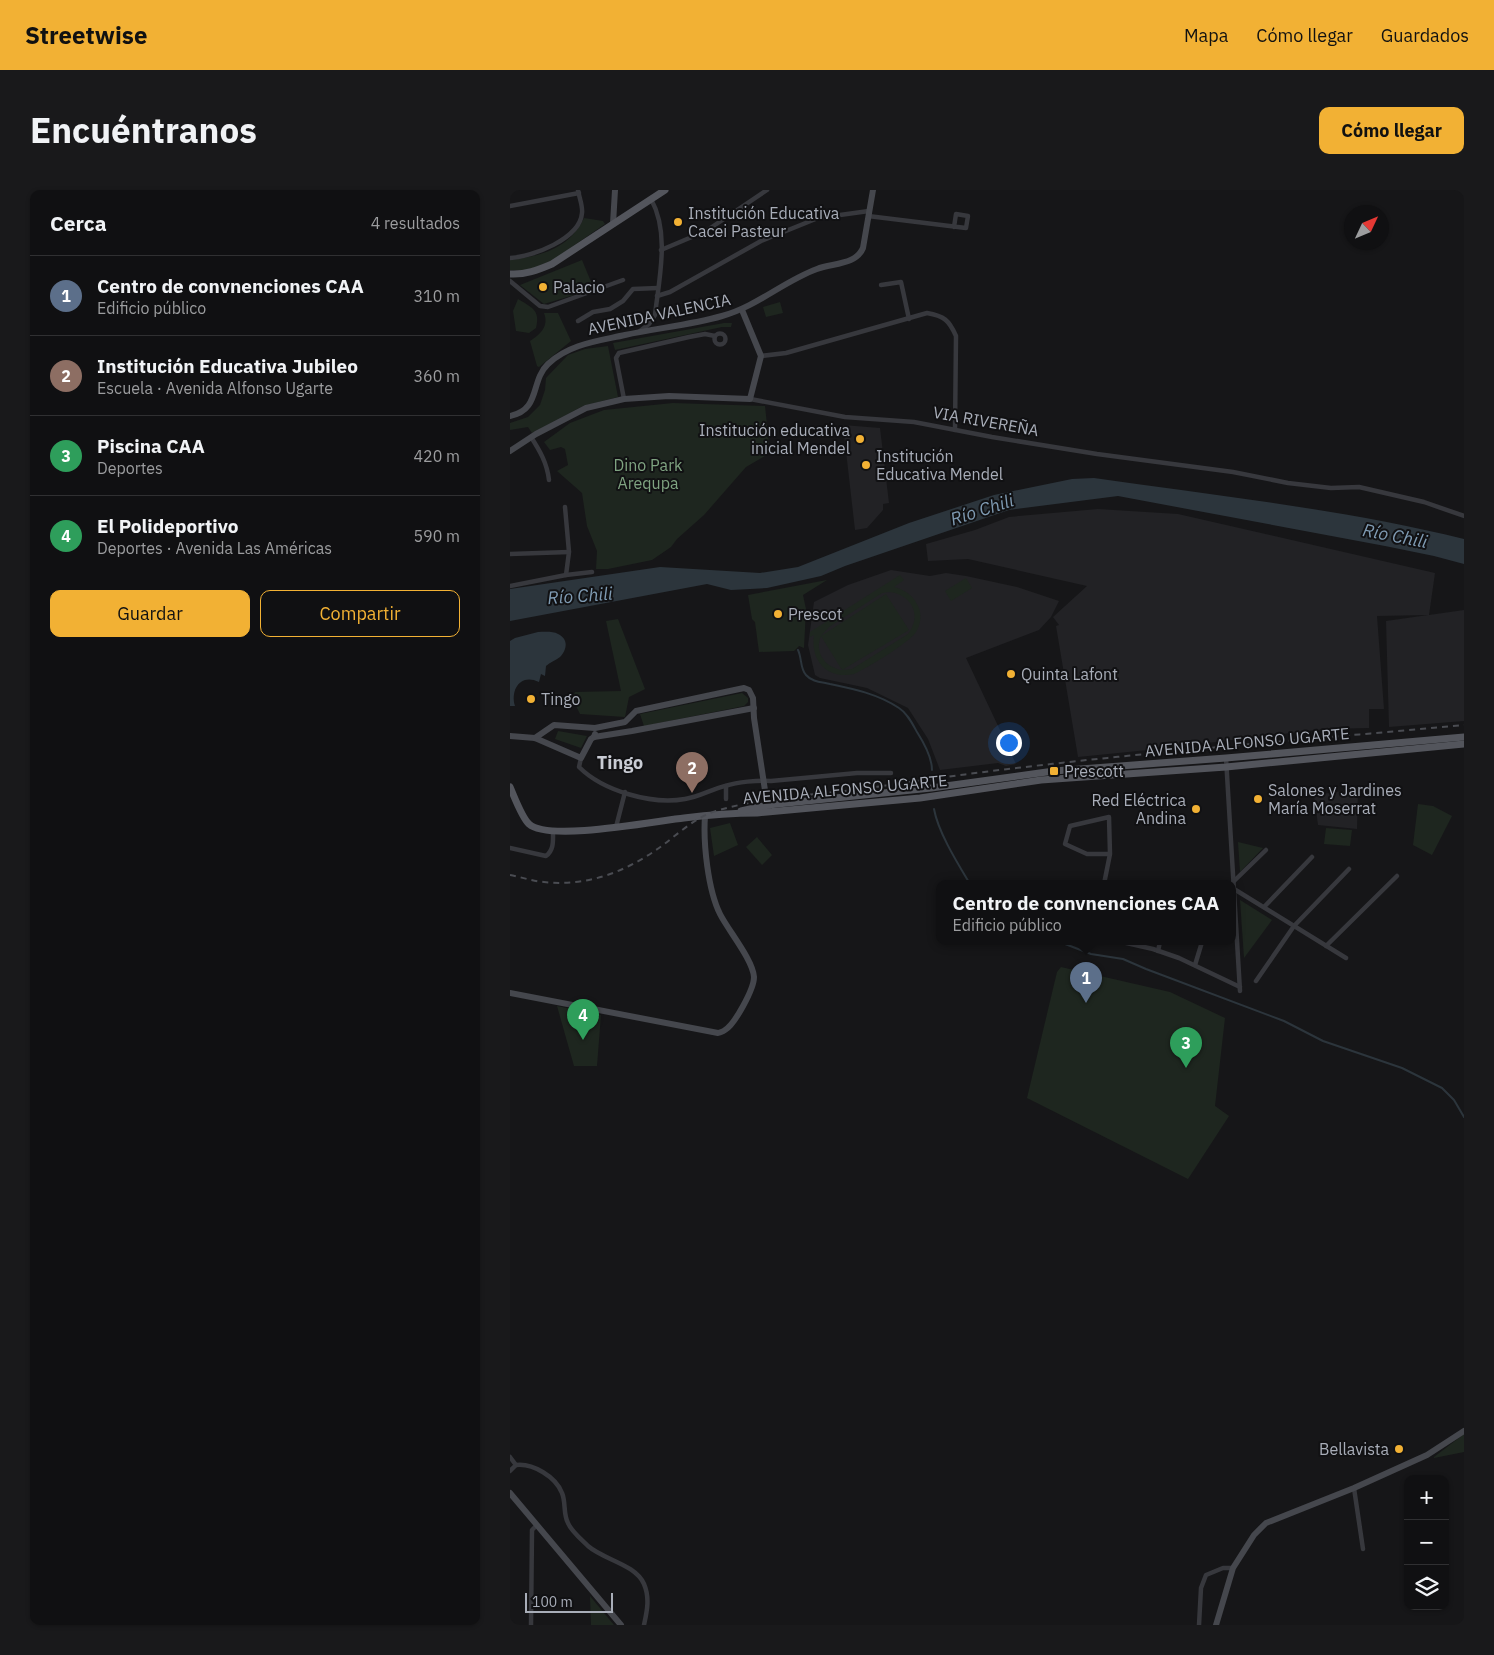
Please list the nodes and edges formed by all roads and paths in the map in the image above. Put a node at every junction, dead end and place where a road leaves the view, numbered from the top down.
1 (615, 190) edge
2 (664, 190) edge
3 (767, 190) edge
4 (873, 190) edge
5 (578, 191) edge
6 (651, 199) junction
7 (510, 206) edge
8 (869, 214) junction
9 (613, 224) junction
10 (954, 227) dead end
11 (661, 250) junction
12 (510, 258) edge
13 (510, 274) edge
14 (623, 280) dead end
15 (510, 281) edge
16 (881, 285) dead end
17 (658, 288) junction
18 (657, 296) junction
19 (742, 310) junction
20 (909, 319) junction
21 (578, 321) dead end
22 (640, 331) junction
23 (715, 336) dead end
24 (761, 356) junction
25 (750, 398) junction
26 (624, 399) junction
27 (510, 416) edge
28 (955, 430) junction
29 (531, 438) junction
30 (510, 451) edge
31 (549, 480) dead end
32 (565, 507) dead end
33 (1464, 516) edge
34 (569, 552) junction
35 (510, 554) edge
36 (592, 572) dead end
37 (566, 575) junction
38 (510, 586) edge
39 (754, 708) junction
40 (628, 719) junction
41 (595, 728) junction
42 (632, 731) junction
43 (510, 736) edge
44 (594, 736) junction
45 (1464, 737) edge
46 (535, 738) junction
47 (1464, 744) edge
48 (581, 758) junction
49 (1226, 758) junction
50 (1226, 768) junction
51 (892, 773) dead end
52 (764, 780) junction
53 (726, 786) junction
54 (510, 787) edge
55 (625, 792) junction
56 (726, 799) dead end
57 (768, 808) junction
58 (705, 816) junction
59 (616, 827) junction
60 (553, 832) junction
61 (510, 848) edge
62 (1266, 850) dead end
63 (1110, 854) junction
64 (1312, 857) dead end
65 (1349, 869) dead end
66 (1397, 876) dead end
67 (1105, 880) edge
68 (1233, 880) edge
69 (1235, 880) edge
70 (1236, 890) edge
71 (1264, 907) junction
72 (1236, 922) edge
73 (1294, 926) junction
74 (1140, 945) edge
75 (1159, 945) edge
76 (1201, 945) edge
77 (1326, 946) junction
78 (1158, 951) junction
79 (1346, 958) dead end
80 (1194, 964) junction
81 (1256, 981) dead end
82 (510, 993) edge
83 (1464, 1431) edge
84 (510, 1458) edge
85 (516, 1465) junction
86 (510, 1472) edge
87 (1354, 1488) junction
88 (510, 1493) edge
89 (537, 1525) junction
90 (1363, 1548) dead end
91 (1233, 1568) junction
92 (531, 1625) edge
93 (620, 1625) edge
94 (644, 1625) edge
95 (1199, 1625) edge
96 (1216, 1625) edge

1 - 9 street
2 - 6 main road
3 - 11 street
4 - 8 street, AVENIDA VALENCIA
5 - 7 street
5 - 12 street
6 - 9 main road
6 - 11 street
8 - 10 street
8 - 18 street
8 - 19 street, AVENIDA VALENCIA
9 - 13 main road
11 - 17 street
14 - 15 street
16 - 20 street
17 - 18 street
17 - 21 street
18 - 22 street
19 - 22 street, AVENIDA VALENCIA
19 - 24 street
20 - 24 street
20 - 28 street
22 - 27 street, AVENIDA VALENCIA
23 - 26 street
24 - 25 street
25 - 26 street, VIA RIVEREÑA
25 - 28 street, VIA RIVEREÑA
26 - 29 street, VIA RIVEREÑA
28 - 33 street, VIA RIVEREÑA
29 - 30 street, VIA RIVEREÑA
29 - 31 street
32 - 34 street
34 - 35 street
34 - 37 street
36 - 37 street
37 - 38 street
39 - 40 street
39 - 42 street
39 - 52 street
40 - 41 street
40 - 42 street
41 - 44 street
41 - 46 street
42 - 44 street
43 - 46 street
44 - 48 street
45 - 49 main road, AVENIDA ALFONSO UGARTE
46 - 48 street
47 - 50 main road, AVENIDA ALFONSO UGARTE
48 - 55 street
49 - 50 street
49 - 57 main road, AVENIDA ALFONSO UGARTE
50 - 57 main road, AVENIDA ALFONSO UGARTE
50 - 68 street
51 - 52 street
52 - 53 street
52 - 57 street
53 - 55 street
53 - 56 street
54 - 60 main road, AVENIDA ALFONSO UGARTE
55 - 59 street
57 - 58 main road, AVENIDA ALFONSO UGARTE
58 - 59 main road, AVENIDA ALFONSO UGARTE
58 - 82 street
59 - 60 main road, AVENIDA ALFONSO UGARTE
60 - 61 street
62 - 69 street
63 - 63 street
63 - 67 street
64 - 71 street
65 - 73 street
66 - 77 street
70 - 71 street
71 - 73 street
72 - 80 street
73 - 77 street
73 - 81 street
74 - 78 street
75 - 78 street
76 - 80 street
77 - 79 street
78 - 80 street
83 - 87 street
84 - 85 street
85 - 86 street
85 - 94 street
87 - 90 street
87 - 91 street
88 - 89 street
89 - 92 street
89 - 93 street
91 - 95 street
91 - 96 street

